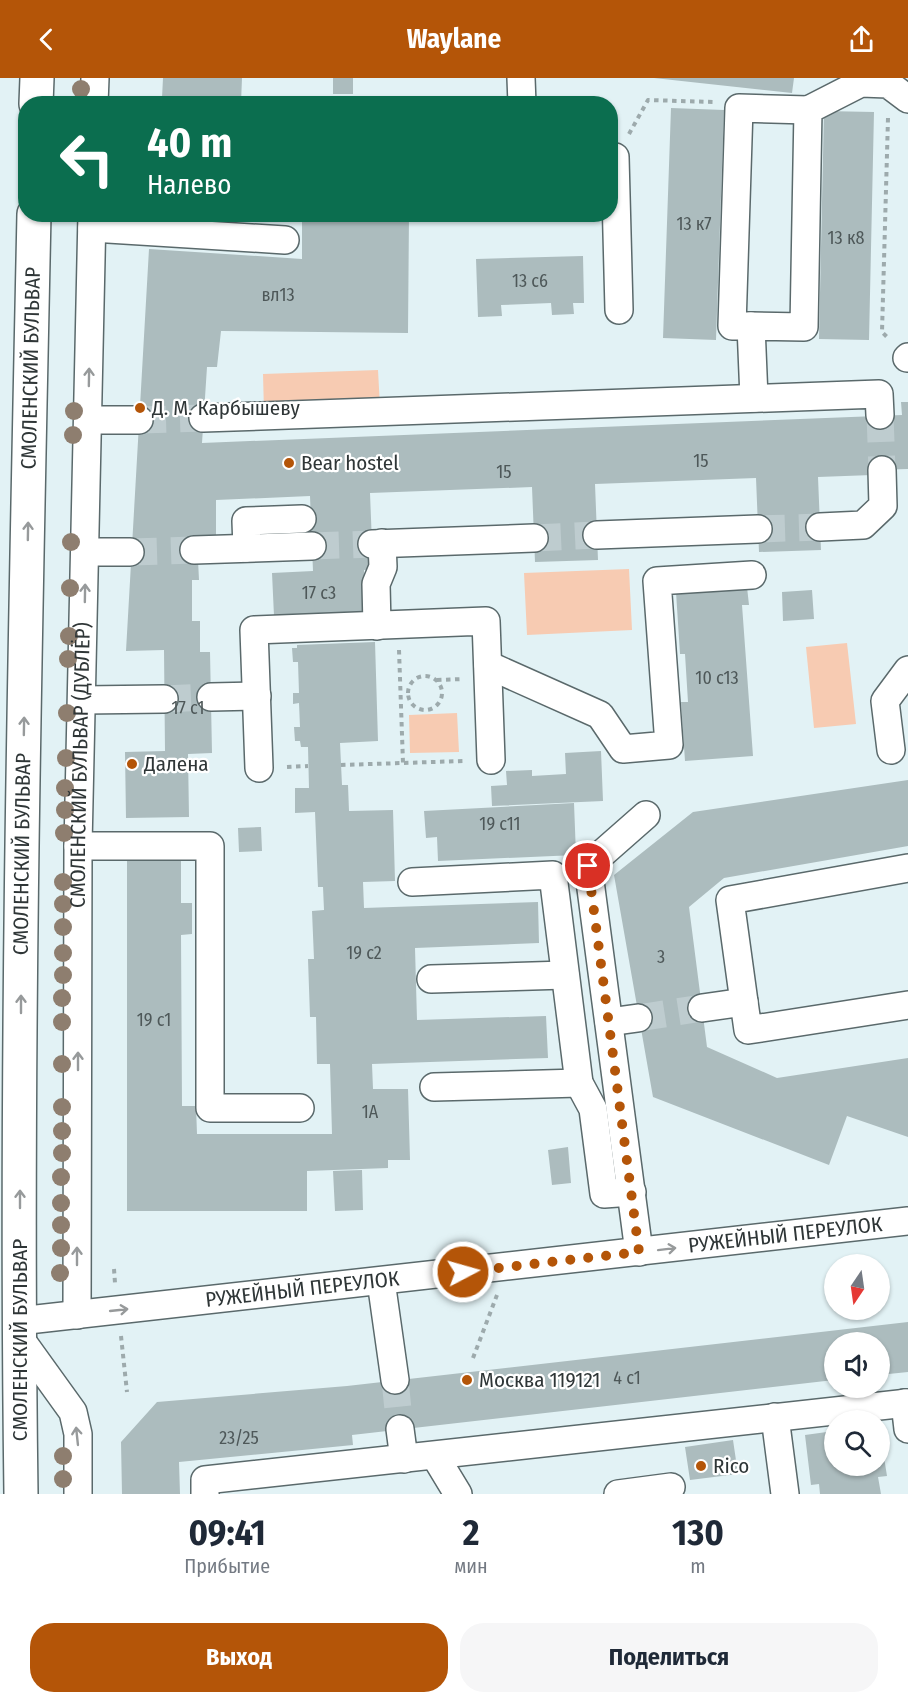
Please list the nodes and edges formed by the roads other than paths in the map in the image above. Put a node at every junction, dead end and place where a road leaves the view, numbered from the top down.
1 (37, 78) edge
2 (95, 78) edge
3 (521, 78) edge
4 (895, 87) edge
5 (36, 96) edge
6 (94, 96) edge
7 (522, 96) edge
8 (808, 110) junction
9 (34, 222) edge
10 (92, 222) edge
11 (102, 222) edge
12 (616, 222) edge
13 (285, 240) dead end
14 (619, 310) dead end
15 (751, 326) junction
16 (754, 398) junction
17 (880, 415) tunnel mouth
18 (203, 418) tunnel mouth
19 (89, 420) junction
20 (139, 420) tunnel mouth
21 (882, 470) tunnel mouth
22 (302, 519) tunnel mouth
23 (820, 527) tunnel mouth
24 (758, 529) tunnel mouth
25 (597, 535) tunnel mouth
26 (534, 537) tunnel mouth
27 (312, 546) tunnel mouth
28 (248, 548) junction
29 (194, 550) tunnel mouth
30 (86, 552) junction
31 (130, 552) tunnel mouth
32 (752, 575) dead end
33 (388, 625) junction
34 (488, 665) junction
35 (908, 670) edge
36 (257, 696) junction
37 (211, 697) tunnel mouth
38 (164, 699) tunnel mouth
39 (83, 700) junction
40 (891, 750) dead end
41 (491, 760) road end
42 (259, 768) dead end
43 (646, 815) dead end
44 (78, 846) junction
45 (908, 868) edge
46 (412, 882) dead end
47 (565, 975) junction
48 (430, 979) dead end
49 (744, 1002) junction
50 (908, 1005) edge
51 (702, 1008) tunnel mouth
52 (638, 1018) tunnel mouth
53 (609, 1022) junction
54 (579, 1083) junction
55 (434, 1087) dead end
56 (300, 1108) dead end
57 (632, 1192) junction
58 (908, 1221) edge
59 (639, 1252) junction
60 (381, 1281) junction
61 (77, 1315) junction
62 (19, 1329) junction
63 (395, 1380) tunnel mouth
64 (906, 1403) edge
65 (775, 1417) junction
66 (400, 1429) tunnel mouth
67 (908, 1430) edge
68 (435, 1455) junction
69 (404, 1459) junction
70 (671, 1487) dead end
71 (21, 1494) edge
72 (78, 1494) edge
73 (205, 1494) edge
74 (458, 1494) edge
75 (618, 1494) edge
76 (785, 1494) edge

1 - 5 main road
2 - 6 street
3 - 7 street
4 - 8 street
8 - 15 street
8 - 15 street
62 -> 9 main road, СМОЛЕНСКИЙ БУЛЬВАР
19 -> 10 street, СМОЛЕНСКИЙ БУЛЬВАР (ДУБЛЁР)
11 - 13 street
12 - 14 street
15 - 16 street
16 - 17 street
16 - 18 street
19 - 20 street
19 - 30 street, СМОЛЕНСКИЙ БУЛЬВАР (ДУБЛЁР)
21 - 23 street
22 - 28 street
24 - 25 street
26 - 33 street
27 - 28 street
28 - 29 street
30 - 31 street
39 -> 30 street, СМОЛЕНСКИЙ БУЛЬВАР (ДУБЛЁР)
32 - 34 street
33 - 34 street
33 - 36 street
34 - 41 street
35 - 40 street
36 - 37 street
36 - 42 street
38 - 39 street
39 - 44 street, СМОЛЕНСКИЙ БУЛЬВАР (ДУБЛЁР)
43 - 53 street
44 - 56 street
61 -> 44 street, СМОЛЕНСКИЙ БУЛЬВАР (ДУБЛЁР)
45 - 49 street
46 - 47 street
47 - 48 street
47 - 54 street
49 - 50 street
49 - 51 street
52 - 53 street
53 - 57 street
54 - 55 street
54 - 57 street
57 - 59 street
59 -> 58 street, РУЖЕЙНЫЙ ПЕРЕУЛОК
59 - 60 street, РУЖЕЙНЫЙ ПЕРЕУЛОК
61 -> 60 street, РУЖЕЙНЫЙ ПЕРЕУЛОК
60 - 63 street
61 - 62 street, РУЖЕЙНЫЙ ПЕРЕУЛОК
62 - 71 main road, СМОЛЕНСКИЙ БУЛЬВАР
72 -> 62 street
64 - 65 street
64 - 67 street
65 - 68 street
65 - 76 street
66 - 69 street
68 - 69 street
68 - 74 street
69 - 73 street
70 - 75 street

